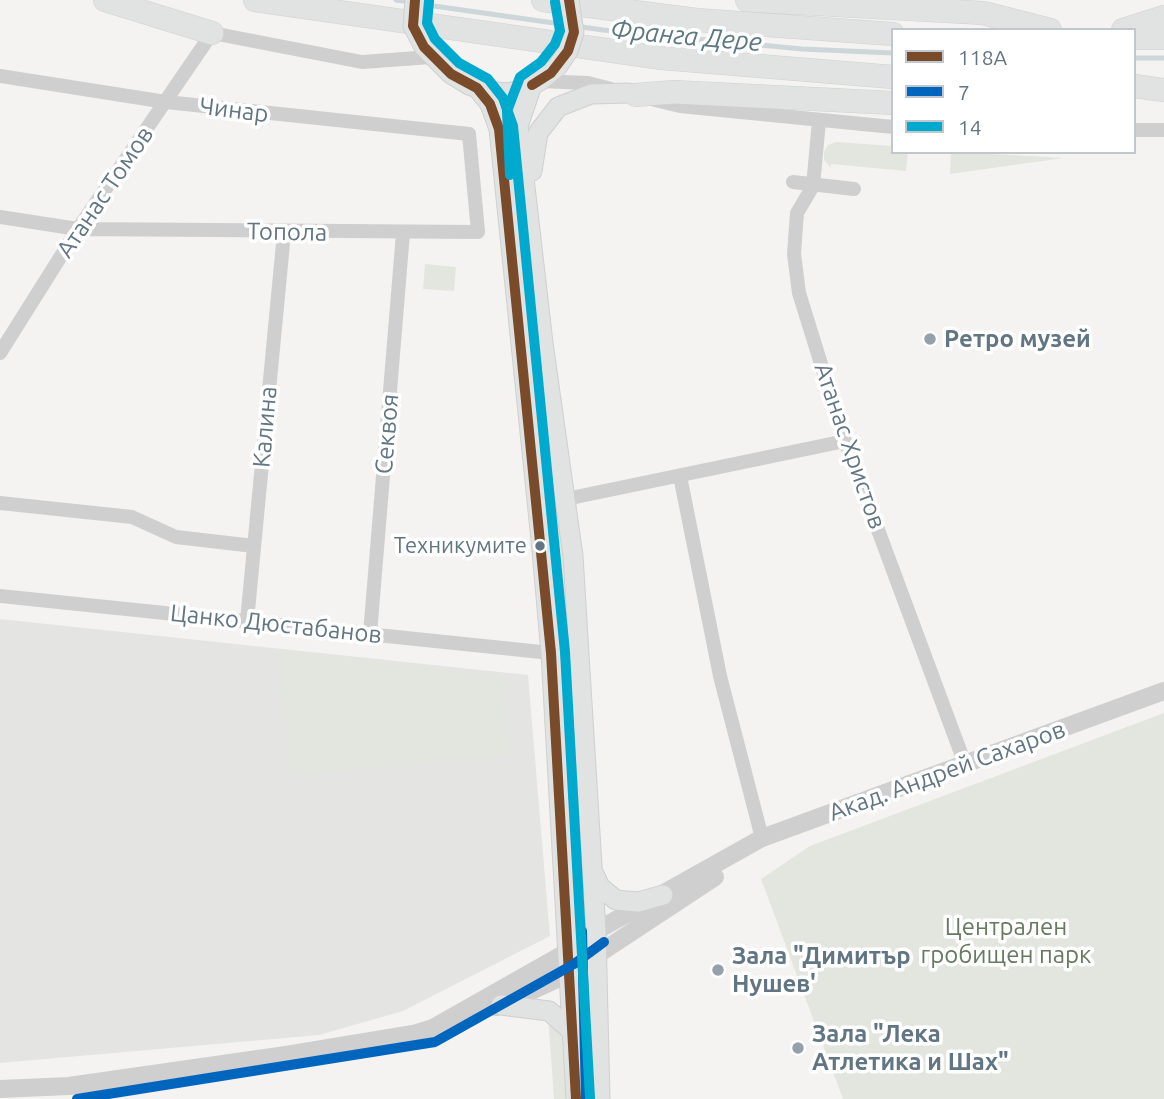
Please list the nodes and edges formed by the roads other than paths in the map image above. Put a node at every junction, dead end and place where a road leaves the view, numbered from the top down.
1 (105, 0) edge
2 (255, 0) edge
3 (415, 0) edge
4 (542, 0) edge
5 (569, 0) edge
6 (747, 0) edge
7 (1164, 17) edge
8 (1041, 28) edge
9 (1129, 28) edge
10 (212, 33) junction
11 (891, 34) edge
12 (1136, 38) edge
13 (1164, 38) edge
14 (427, 52) junction
15 (0, 76) edge
16 (891, 77) edge
17 (1164, 80) edge
18 (536, 83) junction
19 (1136, 83) edge
20 (1136, 83) edge
21 (477, 88) junction
22 (1164, 90) edge
23 (633, 94) junction
24 (166, 102) junction
25 (891, 103) edge
26 (819, 121) junction
27 (891, 127) edge
28 (1136, 130) edge
29 (1164, 130) edge
30 (469, 134) joint
31 (793, 182) dead end
32 (813, 186) junction
33 (854, 189) dead end
34 (0, 217) edge
35 (529, 218) junction
36 (78, 229) junction
37 (284, 233) junction
38 (403, 233) junction
39 (0, 353) edge
40 (551, 398) junction
41 (527, 401) junction
42 (845, 441) junction
43 (680, 477) junction
44 (566, 499) junction
45 (0, 503) edge
46 (254, 546) junction
47 (0, 596) edge
48 (247, 621) junction
49 (370, 634) junction
50 (551, 653) junction
51 (1164, 691) edge
52 (965, 764) junction
53 (761, 838) junction
54 (734, 857) junction
55 (592, 870) junction
56 (663, 895) junction
57 (596, 931) junction
58 (567, 952) junction
59 (597, 956) junction
60 (568, 974) junction
61 (501, 1004) junction
62 (431, 1029) junction
63 (572, 1031) junction
64 (0, 1089) edge
65 (70, 1092) edge
66 (576, 1099) edge
67 (600, 1099) edge

1 - 10 highway
2 - 16 highway
3 - 14 main road, bridge
4 - 11 highway
5 - 18 main road, bridge
6 - 8 highway
7 - 9 highway
10 - 14 street
10 - 24 street, Атанас Томов
12 - 13 highway
14 - 21 main road
15 - 24 street, Чинар
17 - 19 highway
18 - 21 main road
18 - 23 street
18 - 35 main road
20 - 22 highway
21 - 41 main road
23 - 25 highway
23 - 26 street
23 - 35 main road
24 - 30 street, Чинар
24 - 36 street, Атанас Томов
26 - 27 street
26 - 32 street, Атанас Христов
28 - 29 street
30 - 38 street, Топола
31 - 32 street
32 - 33 street
32 - 42 street, Атанас Христов
34 - 36 street, Топола
35 - 40 main road
36 - 37 street, Топола
36 - 39 street, Атанас Томов
37 - 38 street, Топола
37 - 46 street, Калина
38 - 49 street, Секвоя
40 - 41 main road
40 - 44 main road
41 - 50 main road
42 - 43 street
42 - 52 street, Атанас Христов
43 - 44 street
43 - 53 street
44 - 55 main road
45 - 46 street
46 - 48 street, Калина
47 - 48 street, Цанко Дюстабанов
48 - 49 street, Цанко Дюстабанов
49 - 50 street, Цанко Дюстабанов
50 - 58 main road
51 - 52 street, Акад. Андрей Сахаров
52 - 53 street, Акад. Андрей Сахаров
53 - 54 street, Акад. Андрей Сахаров
54 - 56 street, Акад. Андрей Сахаров
54 - 59 street, Акад. Андрей Сахаров
55 - 56 main road
55 - 57 main road
56 - 57 street, Акад. Андрей Сахаров
57 - 58 street, Акад. Андрей Сахаров
57 - 59 main road
58 - 60 main road
58 - 62 street, Акад. Андрей Сахаров
59 - 60 street, Акад. Андрей Сахаров
59 - 67 main road
60 - 61 street, Акад. Андрей Сахаров
60 - 63 main road
61 - 62 street, Акад. Андрей Сахаров
61 - 63 main road
62 - 65 street, Акад. Андрей Сахаров
63 - 66 main road
64 - 65 street, Акад. Андрей Сахаров

